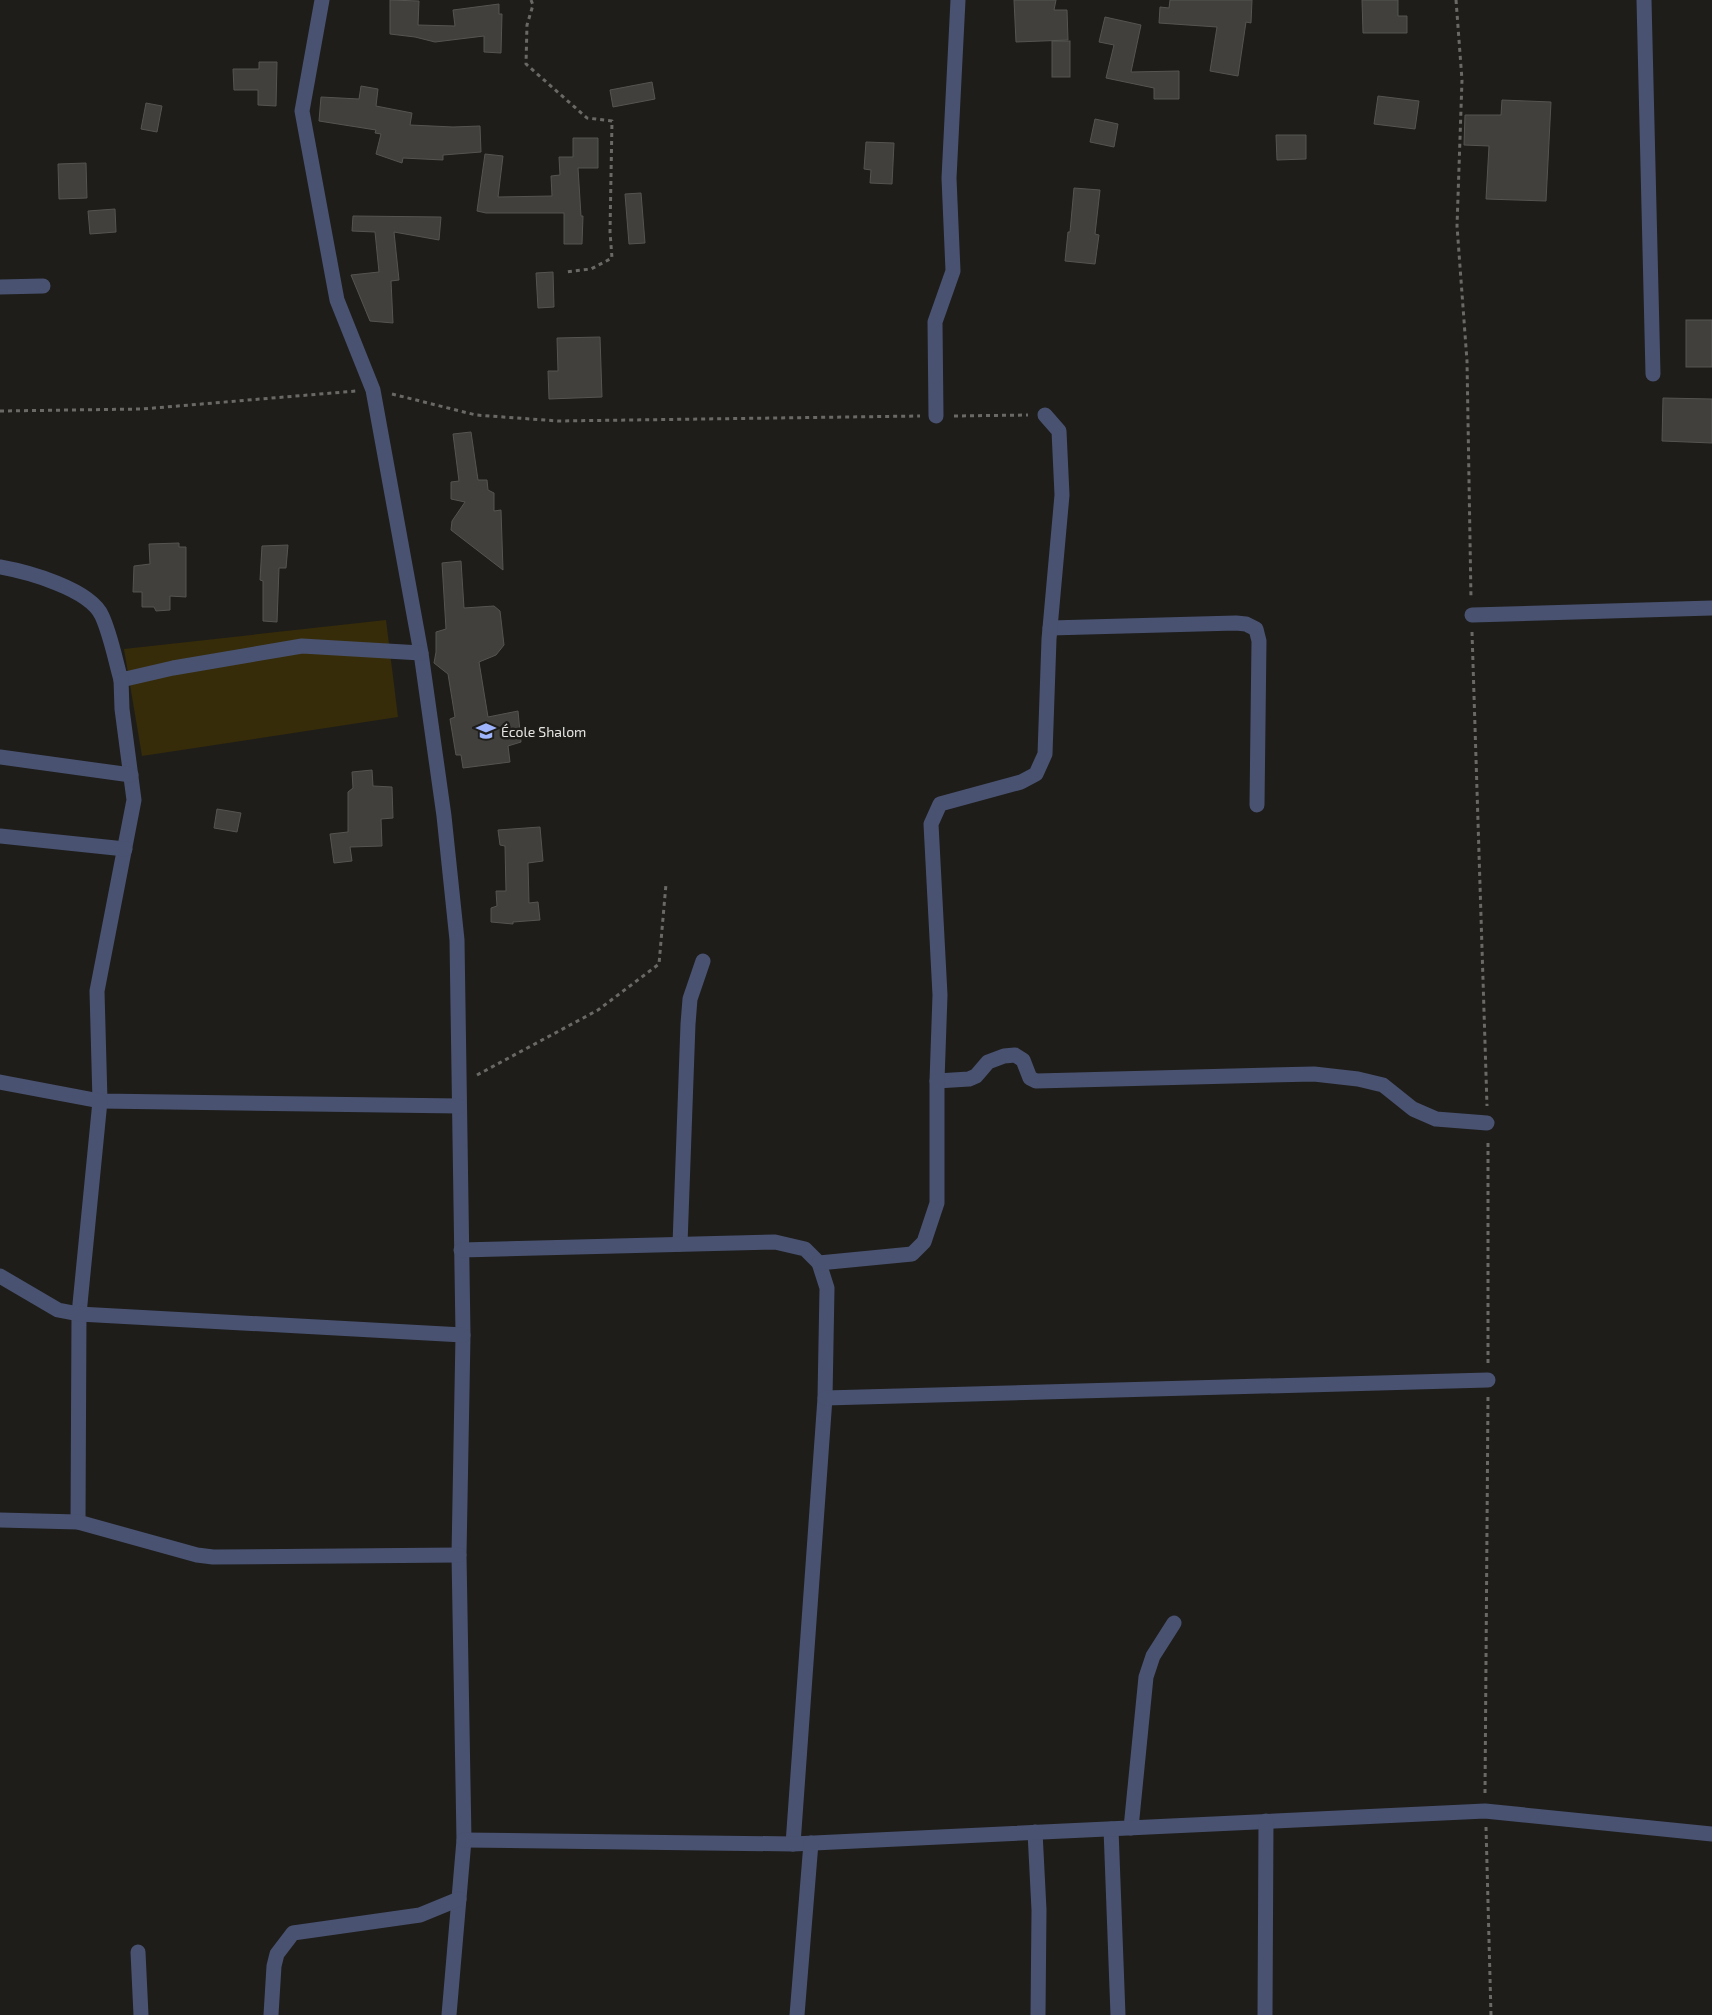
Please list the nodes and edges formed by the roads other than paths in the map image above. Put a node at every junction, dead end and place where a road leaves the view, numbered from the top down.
1 (322, 0) edge
2 (958, 0) edge
3 (1644, 0) edge
4 (0, 286) edge
5 (43, 286) dead end
6 (1652, 374) dead end
7 (1045, 415) road end
8 (936, 416) road end
9 (0, 567) edge
10 (1712, 608) edge
11 (1472, 616) road end
12 (1050, 628) junction
13 (421, 653) junction
14 (121, 680) junction
15 (0, 757) edge
16 (131, 775) junction
17 (1257, 805) dead end
18 (0, 836) edge
19 (125, 849) junction
20 (703, 961) dead end
21 (937, 1081) junction
22 (0, 1082) edge
23 (100, 1101) junction
24 (459, 1106) junction
25 (1487, 1123) road end
26 (680, 1244) junction
27 (461, 1250) junction
28 (819, 1264) junction
29 (0, 1276) edge
30 (79, 1314) junction
31 (463, 1335) junction
32 (1488, 1380) road end
33 (825, 1398) junction
34 (0, 1520) edge
35 (78, 1522) junction
36 (458, 1555) junction
37 (1174, 1623) dead end
38 (1266, 1821) junction
39 (1131, 1828) junction
40 (1111, 1829) junction
41 (1036, 1832) junction
42 (1712, 1834) edge
43 (464, 1840) junction
44 (811, 1843) junction
45 (793, 1844) junction
46 (459, 1899) junction
47 (138, 1952) dead end
48 (141, 2015) edge
49 (271, 2015) edge
50 (449, 2015) edge
51 (798, 2015) edge
52 (1038, 2015) edge
53 (1118, 2015) edge
54 (1265, 2015) edge

1 - 13 street
2 - 8 street
3 - 6 street
4 - 5 street
7 - 12 street
9 - 14 street
10 - 11 street
12 - 17 street
12 - 21 street
13 - 14 street
13 - 24 street
14 - 16 street
15 - 16 street
16 - 19 street
18 - 19 street
19 - 23 street
20 - 26 street
21 - 25 street
21 - 28 street
22 - 23 street
23 - 24 street
23 - 30 street
24 - 27 street
26 - 27 street
26 - 28 street
27 - 31 street
28 - 33 street
29 - 30 street
30 - 31 street
30 - 35 street
31 - 36 street
32 - 33 street
33 - 45 street
34 - 35 street
35 - 36 street
36 - 43 street
37 - 39 street
38 - 39 street
38 - 42 street
38 - 54 street
39 - 40 street
40 - 41 street
40 - 53 street
41 - 44 street
41 - 52 street
43 - 45 street
43 - 46 street
44 - 45 street
44 - 51 street
46 - 49 street
46 - 50 street
47 - 48 street

